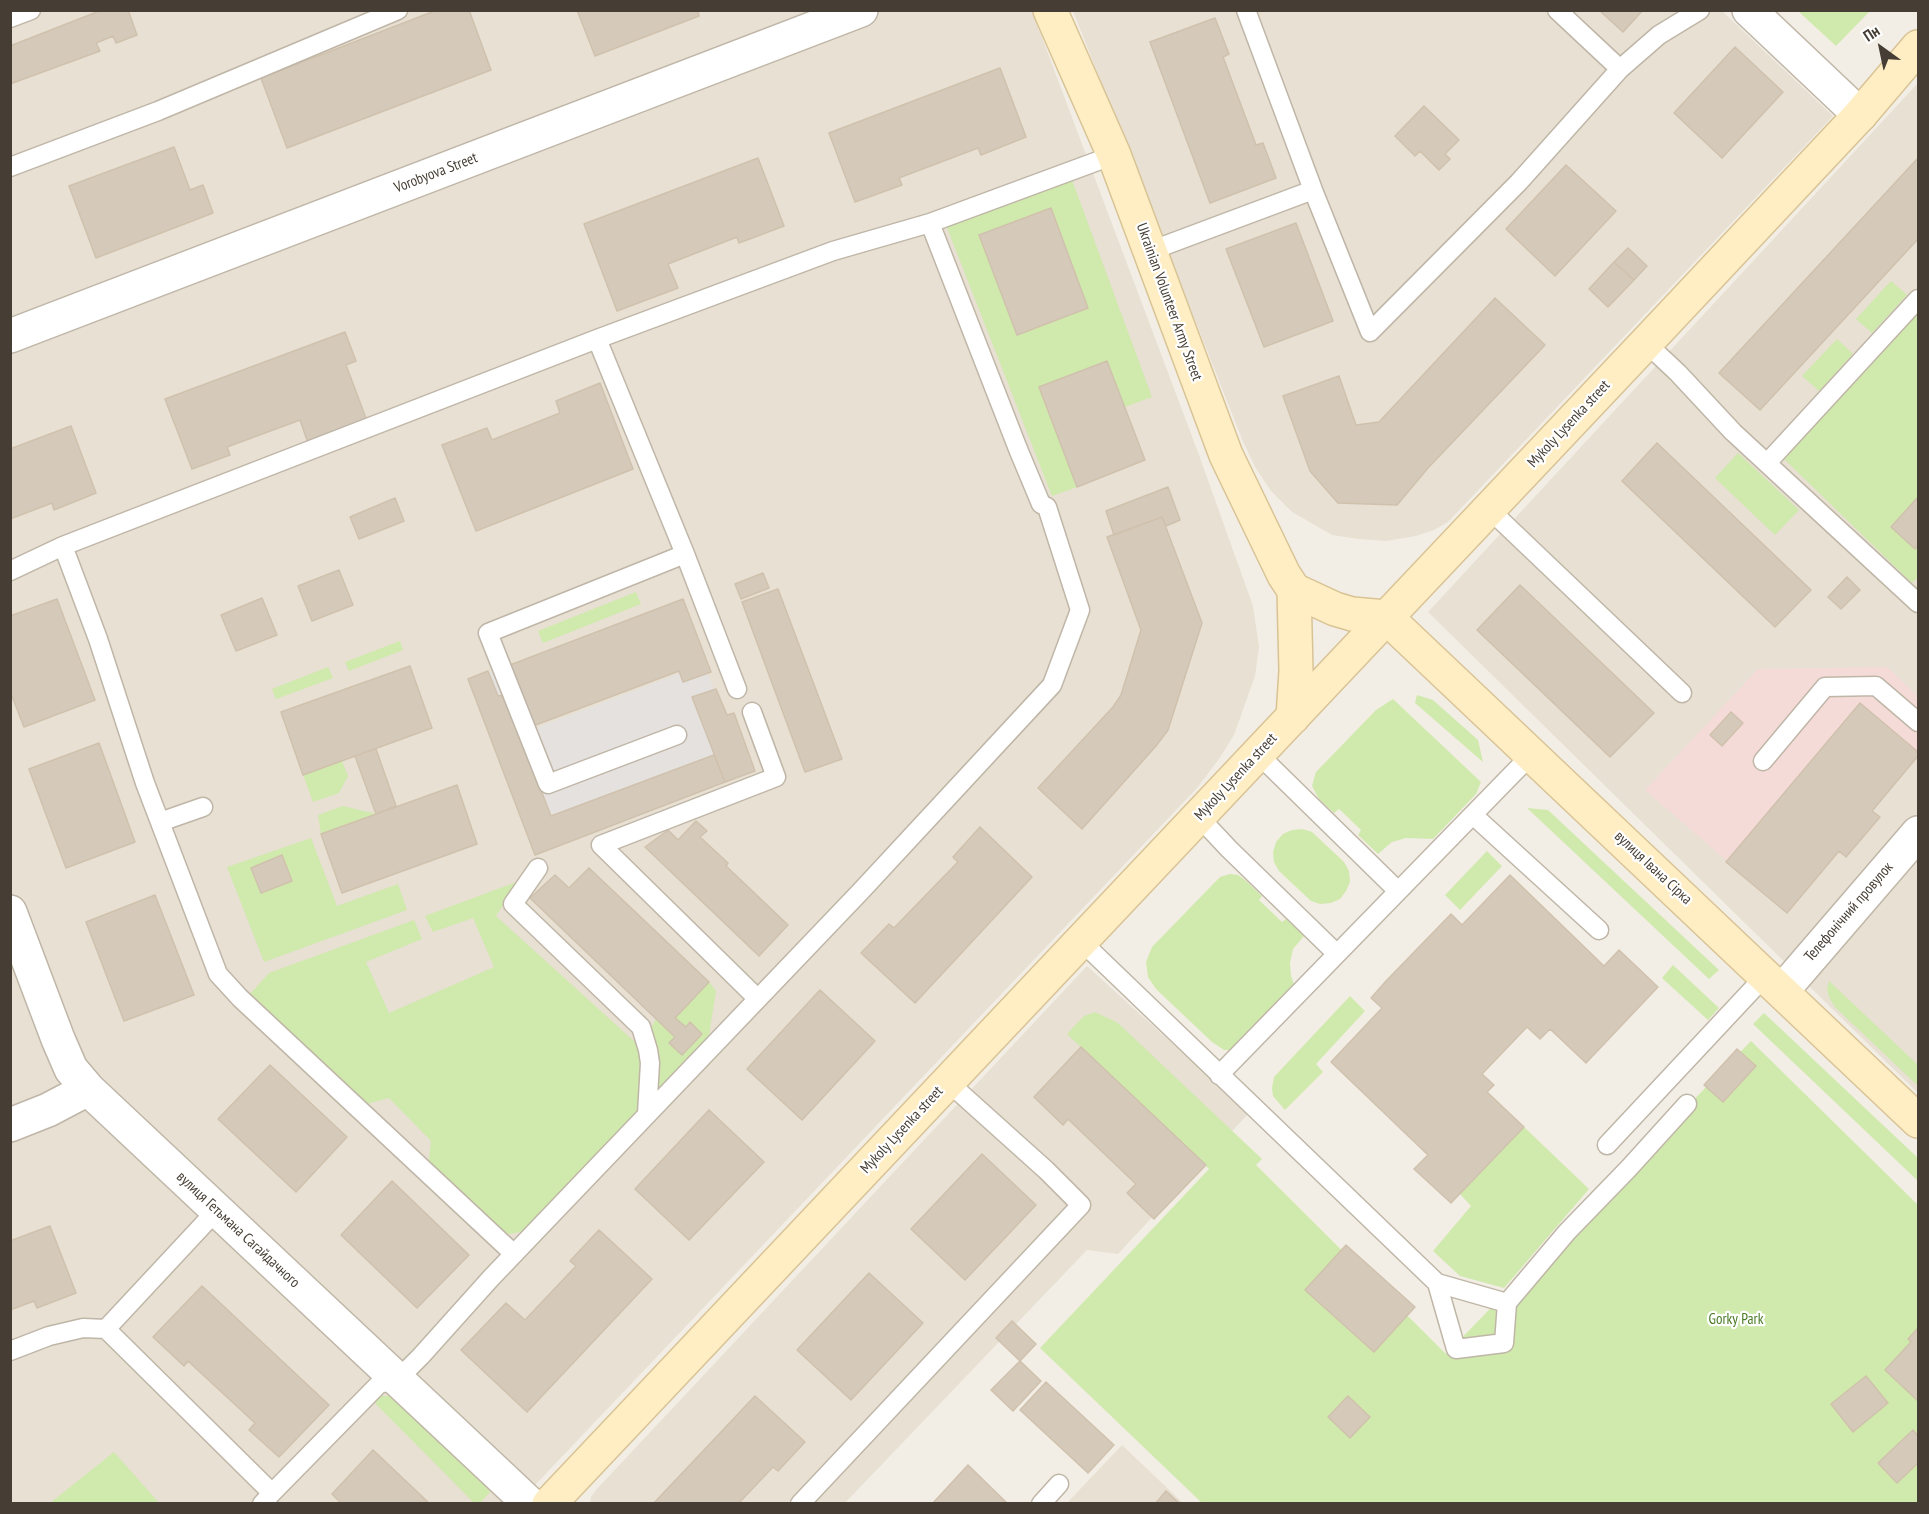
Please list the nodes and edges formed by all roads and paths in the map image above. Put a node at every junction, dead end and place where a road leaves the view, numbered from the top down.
1 (31, 10) edge
2 (398, 10) edge
3 (861, 10) edge
4 (1050, 10) edge
5 (1246, 10) edge
6 (1557, 10) edge
7 (1700, 10) edge
8 (1749, 10) edge
9 (10, 18) edge
10 (1918, 47) edge
11 (1620, 69) junction
12 (1860, 115) junction
13 (1114, 155) junction
14 (10, 166) edge
15 (1313, 190) junction
16 (930, 223) junction
17 (1150, 251) junction
18 (1918, 299) edge
19 (10, 336) edge
20 (597, 339) junction
21 (1646, 343) junction
22 (1767, 463) junction
23 (1489, 509) junction
24 (63, 546) junction
25 (684, 554) junction
26 (10, 572) edge
27 (1294, 590) junction
28 (1918, 603) edge
29 (1386, 617) junction
30 (737, 689) dead end
31 (1682, 693) dead end
32 (752, 712) dead end
33 (1293, 717) junction
34 (1918, 722) edge
35 (677, 735) dead end
36 (1258, 754) junction
37 (1532, 754) junction
38 (1762, 761) dead end
39 (203, 807) dead end
40 (1473, 815) junction
41 (1198, 816) junction
42 (160, 822) junction
43 (1918, 833) edge
44 (538, 868) dead end
45 (1398, 891) junction
46 (10, 912) edge
47 (1599, 930) dead end
48 (1081, 940) junction
49 (18, 954) edge
50 (1337, 954) junction
51 (1774, 983) junction
52 (757, 998) junction
53 (1219, 1075) junction
54 (948, 1082) junction
55 (88, 1089) junction
56 (1688, 1104) dead end
57 (647, 1114) junction
58 (1918, 1121) edge
59 (10, 1125) edge
60 (1607, 1145) dead end
61 (216, 1211) junction
62 (514, 1254) junction
63 (1437, 1284) junction
64 (1507, 1303) junction
65 (106, 1329) junction
66 (10, 1351) edge
67 (398, 1379) junction
68 (1059, 1484) dead end
69 (267, 1498) edge
70 (530, 1503) edge
71 (549, 1503) edge
72 (800, 1503) edge
73 (1041, 1503) edge

1 - 9 lane
2 - 14 lane
3 - 19 street, Vorobyova Street
4 - 13 street, Ukrainian Volunteer Army Street
5 - 15 lane
6 - 11 lane
7 - 11 lane
8 - 12 street
10 - 12 street, Mykoly Lysenka street
11 - 15 lane
12 - 21 street, Mykoly Lysenka street
13 - 16 lane
13 - 17 street, Ukrainian Volunteer Army Street
15 - 17 lane
16 - 20 lane
16 - 52 lane
17 - 27 street, Ukrainian Volunteer Army Street
18 - 22 lane
20 - 24 lane
20 - 25 lane
21 - 22 lane
21 - 23 street, Mykoly Lysenka street
22 - 28 lane
23 - 29 street, Mykoly Lysenka street
23 - 31 lane
24 - 26 lane
24 - 42 lane
25 - 30 lane
25 - 35 lane
27 - 29 street
27 - 33 street, Ukrainian Volunteer Army Street
29 - 33 street, Mykoly Lysenka street
29 - 37 street, вулиця Івана Сірка
32 - 52 lane
33 - 36 street, Mykoly Lysenka street
34 - 38 lane
36 - 41 street, Mykoly Lysenka street
36 - 45 lane
37 - 40 lane
37 - 51 street, вулиця Івана Сірка
39 - 42 lane
40 - 45 lane
40 - 47 lane
41 - 48 street, Mykoly Lysenka street
41 - 50 lane
42 - 62 lane
43 - 51 street, Телефонічний провулок
44 - 57 lane
45 - 50 lane
46 - 49 street, вулиця Гетьмана Сагайдачного
48 - 53 lane
48 - 54 street, Mykoly Lysenka street
49 - 55 street, вулиця Гетьмана Сагайдачного
50 - 53 lane
51 - 58 street, вулиця Івана Сірка
51 - 60 lane
52 - 57 lane
53 - 63 lane
54 - 71 street, Mykoly Lysenka street
54 - 72 lane
55 - 59 street
55 - 61 street, вулиця Гетьмана Сагайдачного
56 - 64 lane
57 - 62 lane
61 - 65 lane
61 - 67 street, вулиця Гетьмана Сагайдачного
62 - 67 lane
63 - 64 lane
63 - 64 lane
65 - 66 lane
65 - 69 lane
67 - 69 lane
67 - 70 street, вулиця Гетьмана Сагайдачного
68 - 73 lane

